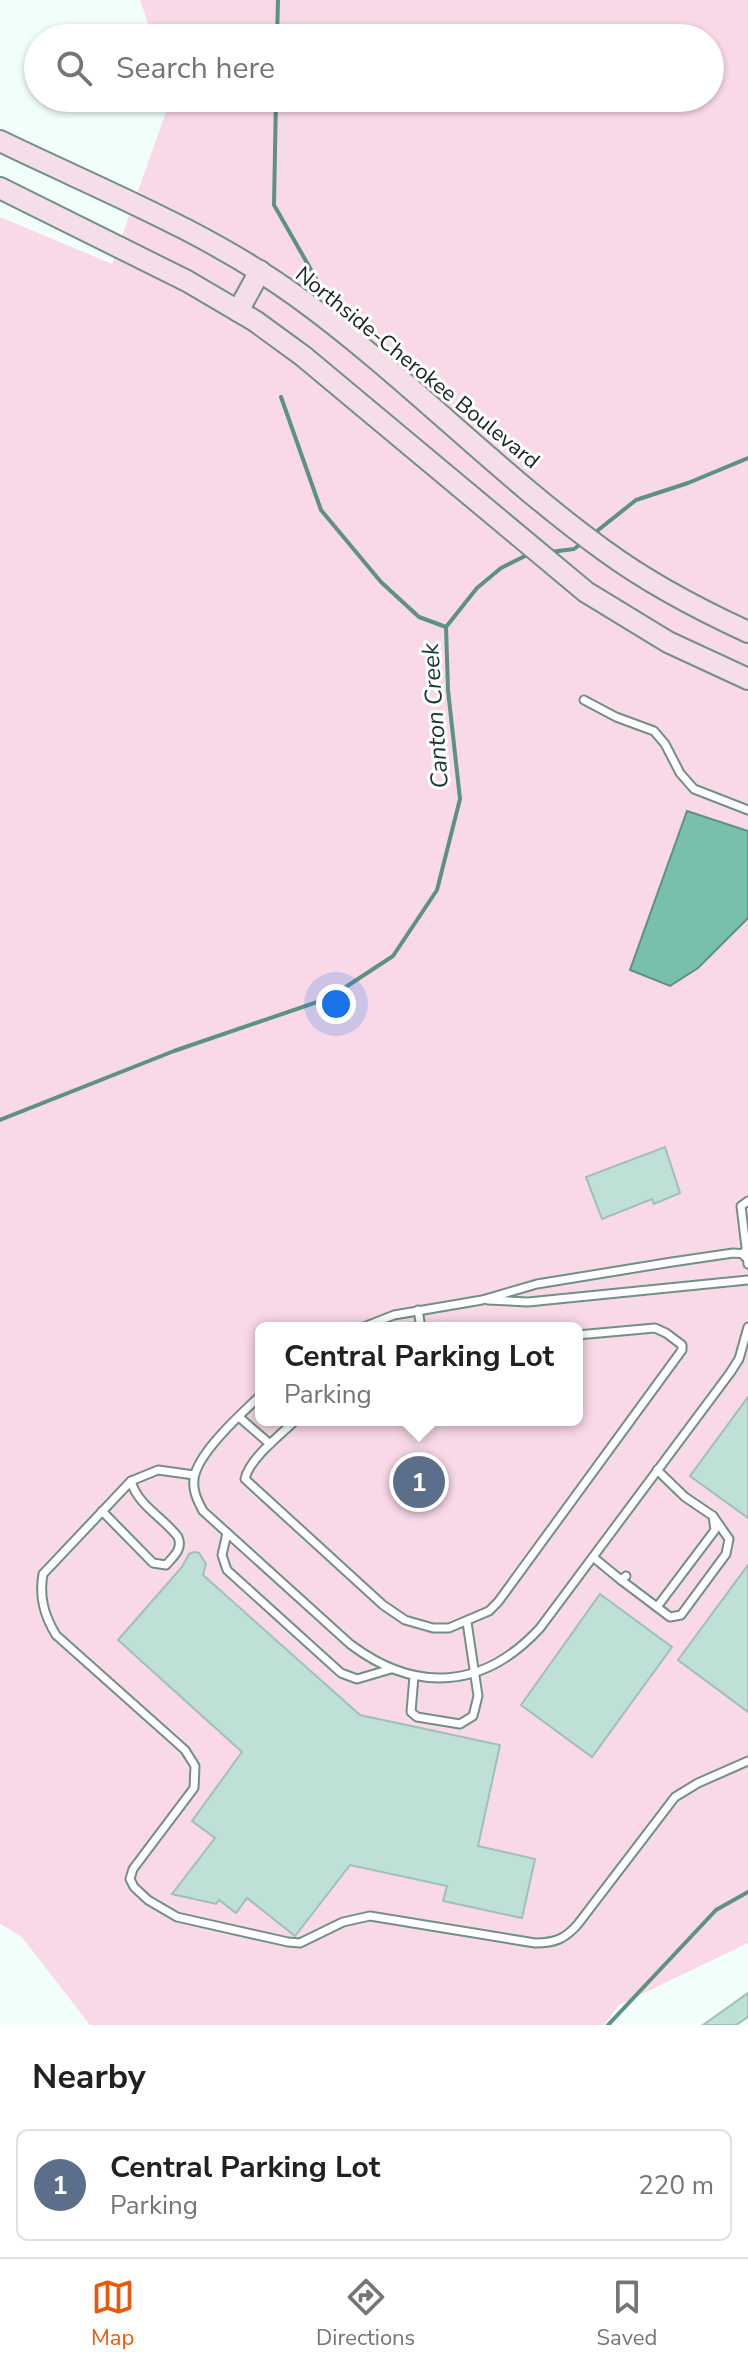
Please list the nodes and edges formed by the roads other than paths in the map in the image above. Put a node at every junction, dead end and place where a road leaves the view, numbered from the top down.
1 (0, 141) edge
2 (0, 188) edge
3 (260, 271) junction
4 (238, 311) junction
5 (748, 632) edge
6 (748, 679) edge
7 (584, 700) dead end
8 (748, 810) edge
9 (748, 1201) edge
10 (748, 1254) edge
11 (748, 1264) edge
12 (748, 1280) edge
13 (482, 1300) junction
14 (418, 1310) junction
15 (380, 1322) edge
16 (420, 1322) edge
17 (748, 1327) edge
18 (583, 1334) edge
19 (255, 1401) edge
20 (239, 1417) junction
21 (290, 1426) edge
22 (270, 1444) junction
23 (657, 1470) junction
24 (194, 1475) junction
25 (131, 1481) junction
26 (102, 1511) junction
27 (713, 1516) junction
28 (227, 1533) junction
29 (593, 1557) junction
30 (657, 1607) junction
31 (467, 1622) junction
32 (391, 1669) junction
33 (474, 1673) junction
34 (414, 1676) junction
35 (748, 1761) edge

1 - 3 street, Northside-Cherokee Boulevard
2 - 4 street
3 - 4 street
3 - 5 street, Northside-Cherokee Boulevard
4 - 6 street
7 - 8 lane
9 - 10 lane
10 - 11 lane
10 - 13 lane
12 - 13 lane
13 - 14 lane
14 - 15 lane
14 - 16 lane
17 - 23 lane
18 - 31 lane
19 - 20 lane
20 - 22 lane
20 - 24 lane
21 - 22 lane
22 - 31 lane
23 - 27 lane
23 - 29 lane
24 - 25 lane
24 - 28 lane
25 - 26 lane
25 - 26 lane
26 - 35 lane
27 - 30 lane
27 - 30 lane
28 - 32 lane
28 - 32 lane
29 - 30 lane
29 - 33 lane
31 - 33 lane
32 - 34 lane
33 - 34 lane
33 - 34 lane

